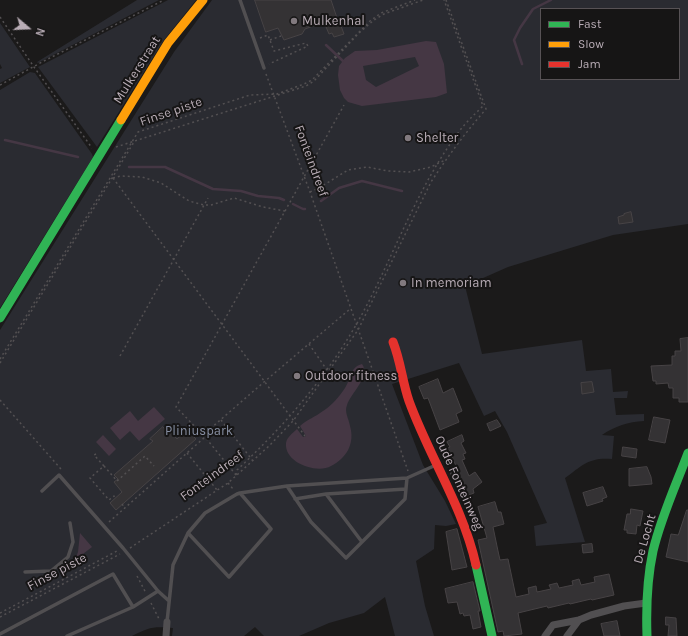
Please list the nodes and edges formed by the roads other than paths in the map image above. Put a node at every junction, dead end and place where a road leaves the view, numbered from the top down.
1 (203, 0) edge
2 (240, 0) edge
3 (264, 67) road end
4 (0, 318) edge
5 (393, 342) dead end
6 (688, 452) edge
7 (436, 464) junction
8 (409, 477) junction
9 (287, 486) junction
10 (406, 489) junction
11 (42, 491) dead end
12 (240, 492) junction
13 (326, 494) junction
14 (295, 499) junction
15 (70, 523) dead end
16 (188, 533) junction
17 (362, 542) junction
18 (25, 572) dead end
19 (158, 592) junction
20 (169, 601) junction
21 (646, 603) junction
22 (132, 607) junction
23 (579, 620) junction
24 (167, 622) joint
25 (0, 634) edge
26 (67, 636) edge
27 (166, 636) edge
28 (492, 636) edge
29 (545, 636) edge
30 (567, 636) edge
31 (647, 636) edge

1 - 4 street, Mulkerstraat
2 - 3 lane
5 - 7 street, Oude Fonteinweg
6 - 21 street, De Locht
7 - 8 lane, Fonteindreef
7 - 28 street, Oude Fonteinweg
8 - 9 lane, Fonteindreef
8 - 10 lane
9 - 12 lane, Fonteindreef
9 - 14 lane
10 - 13 lane
10 - 17 lane
11 - 19 lane
12 - 16 lane, Fonteindreef
12 - 16 lane
13 - 14 lane
13 - 17 lane
14 - 17 lane
15 - 18 lane
16 - 20 lane, Fonteindreef
19 - 20 lane
19 - 22 lane
20 - 24 lane, Fonteindreef
21 - 23 street
21 - 31 street, De Locht
22 - 25 lane
22 - 26 lane
23 - 29 street
23 - 30 street
24 - 27 street, Fonteindreef

